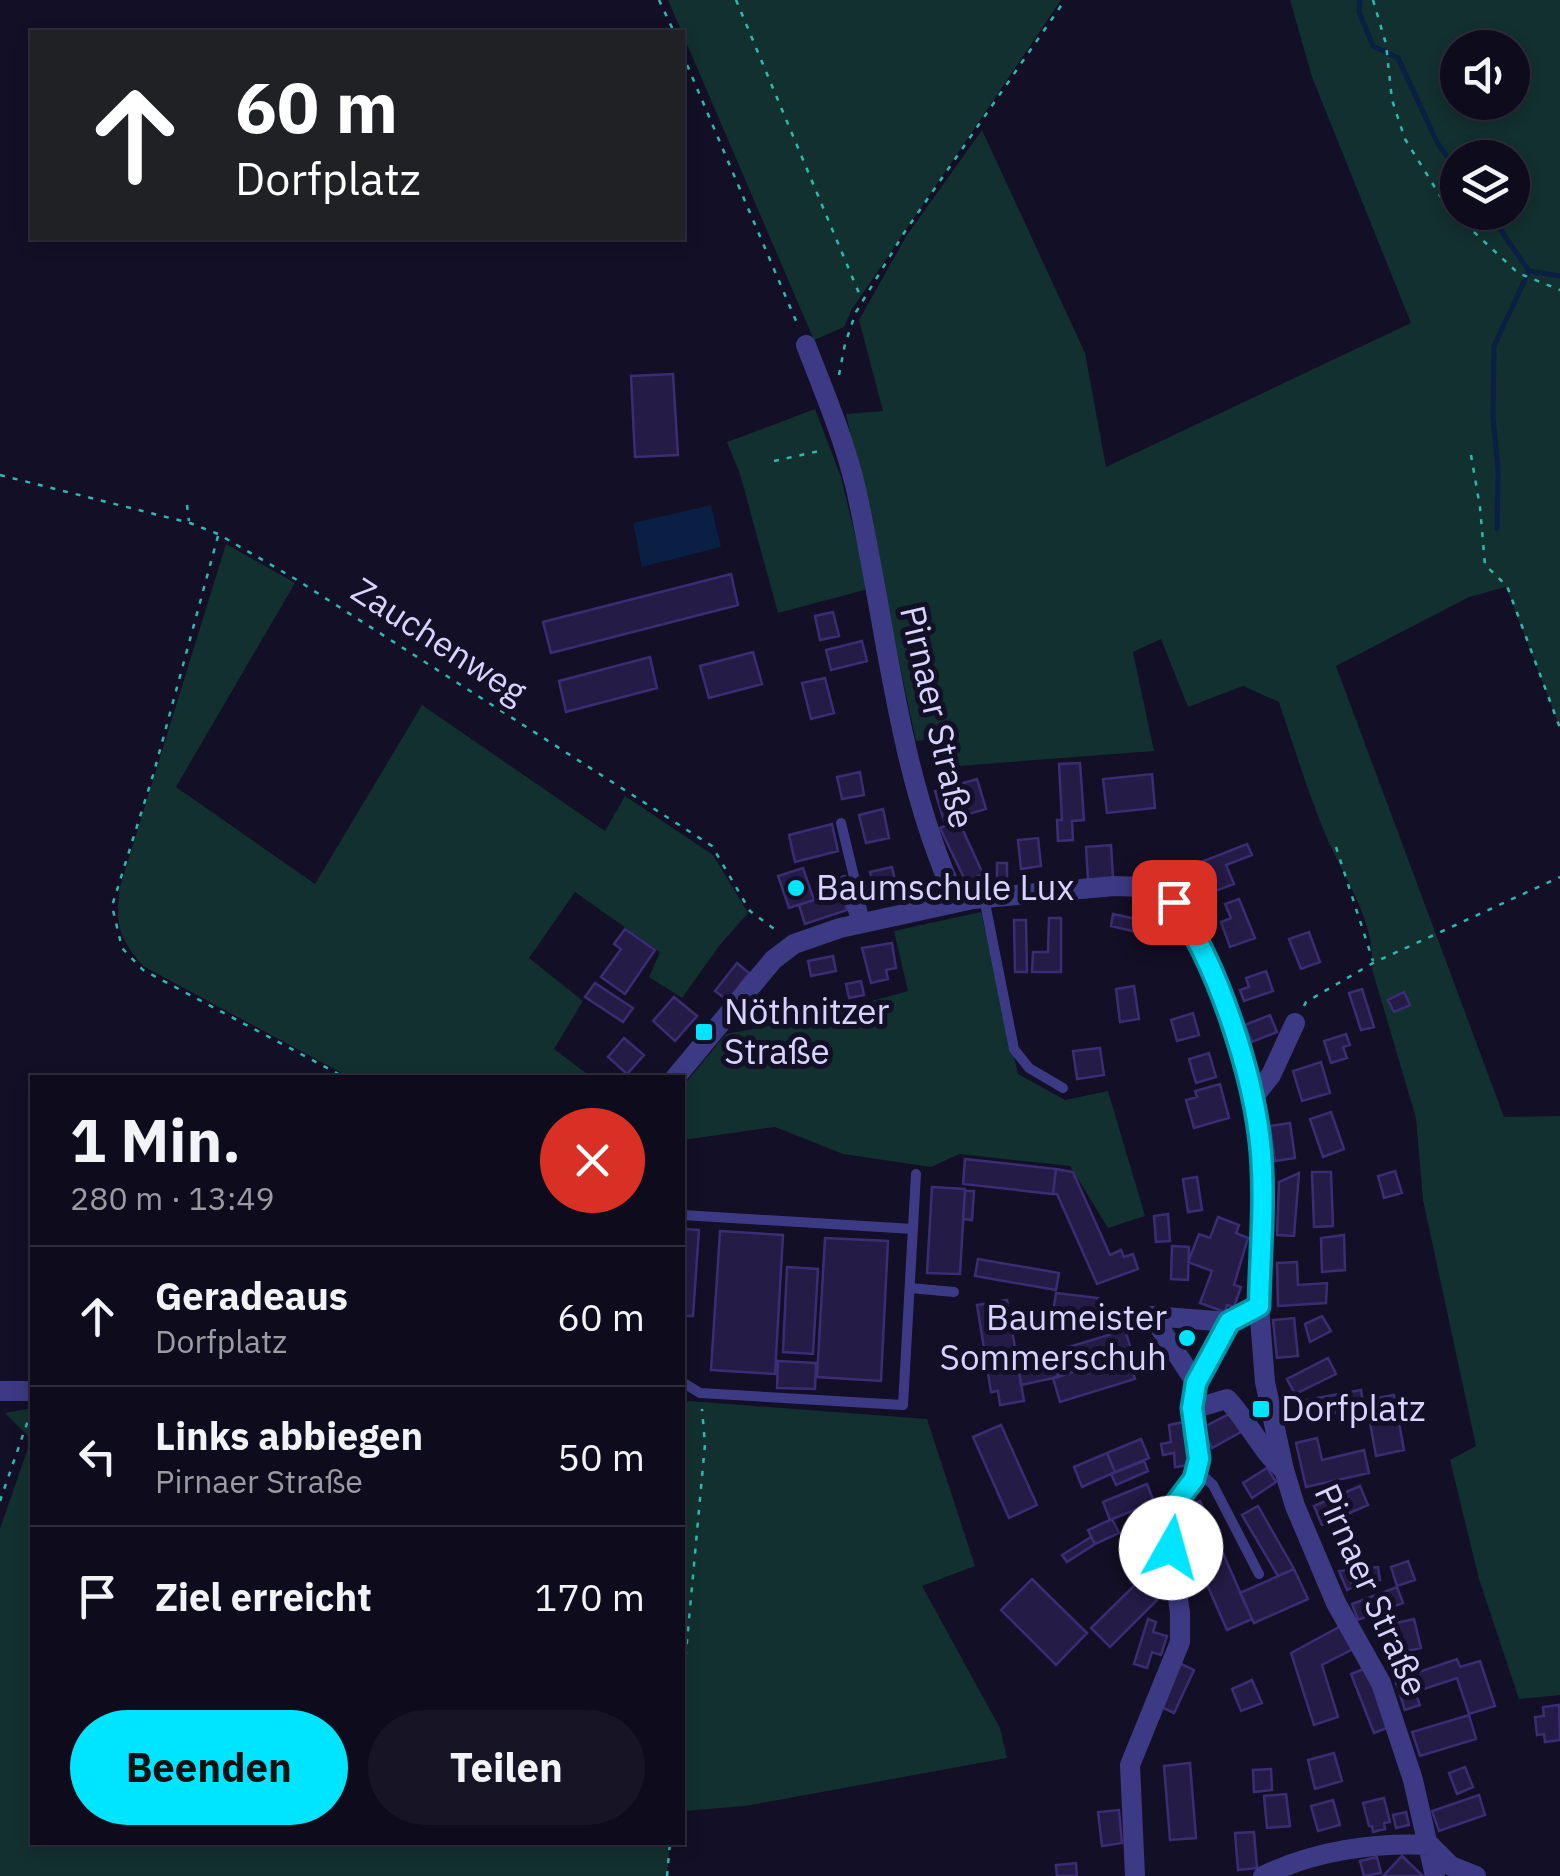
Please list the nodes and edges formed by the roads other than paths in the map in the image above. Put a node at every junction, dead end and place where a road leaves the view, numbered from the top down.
1 (806, 344) road end
2 (840, 823) dead end
3 (844, 880) dead end
4 (984, 898) junction
5 (958, 902) junction
6 (862, 924) junction
7 (1294, 1023) road end
8 (677, 1075) edge
9 (1064, 1088) dead end
10 (1253, 1098) junction
11 (916, 1174) dead end
12 (685, 1216) edge
13 (913, 1229) junction
14 (910, 1288) junction
15 (954, 1292) dead end
16 (1259, 1306) junction
17 (1229, 1322) junction
18 (1196, 1383) junction
19 (685, 1384) edge
20 (30, 1390) edge
21 (0, 1391) edge
22 (1192, 1408) junction
23 (1196, 1470) junction
24 (1284, 1470) junction
25 (1260, 1574) dead end
26 (1430, 1845) junction
27 (1135, 1876) edge
28 (1263, 1876) edge
29 (1435, 1876) edge
30 (1476, 1876) edge

1 - 5 street, Pirnaer Straße
2 - 6 lane
3 - 6 lane
4 - 5 street, Pirnaer Straße
4 - 9 lane
4 - 10 street, Pirnaer Straße
5 - 6 street
6 - 8 street
7 - 10 street
10 - 16 street, Pirnaer Straße
11 - 13 lane
12 - 13 lane
13 - 14 lane
14 - 15 lane
14 - 19 lane
16 - 17 street
16 - 24 street, Pirnaer Straße
17 - 18 lane
17 - 18 street
18 - 22 street
20 - 21 street
22 - 23 street
22 - 24 street
23 - 25 lane
23 - 27 street
24 - 26 street, Pirnaer Straße
26 - 28 street
26 - 29 street, Pirnaer Straße
26 - 30 street

